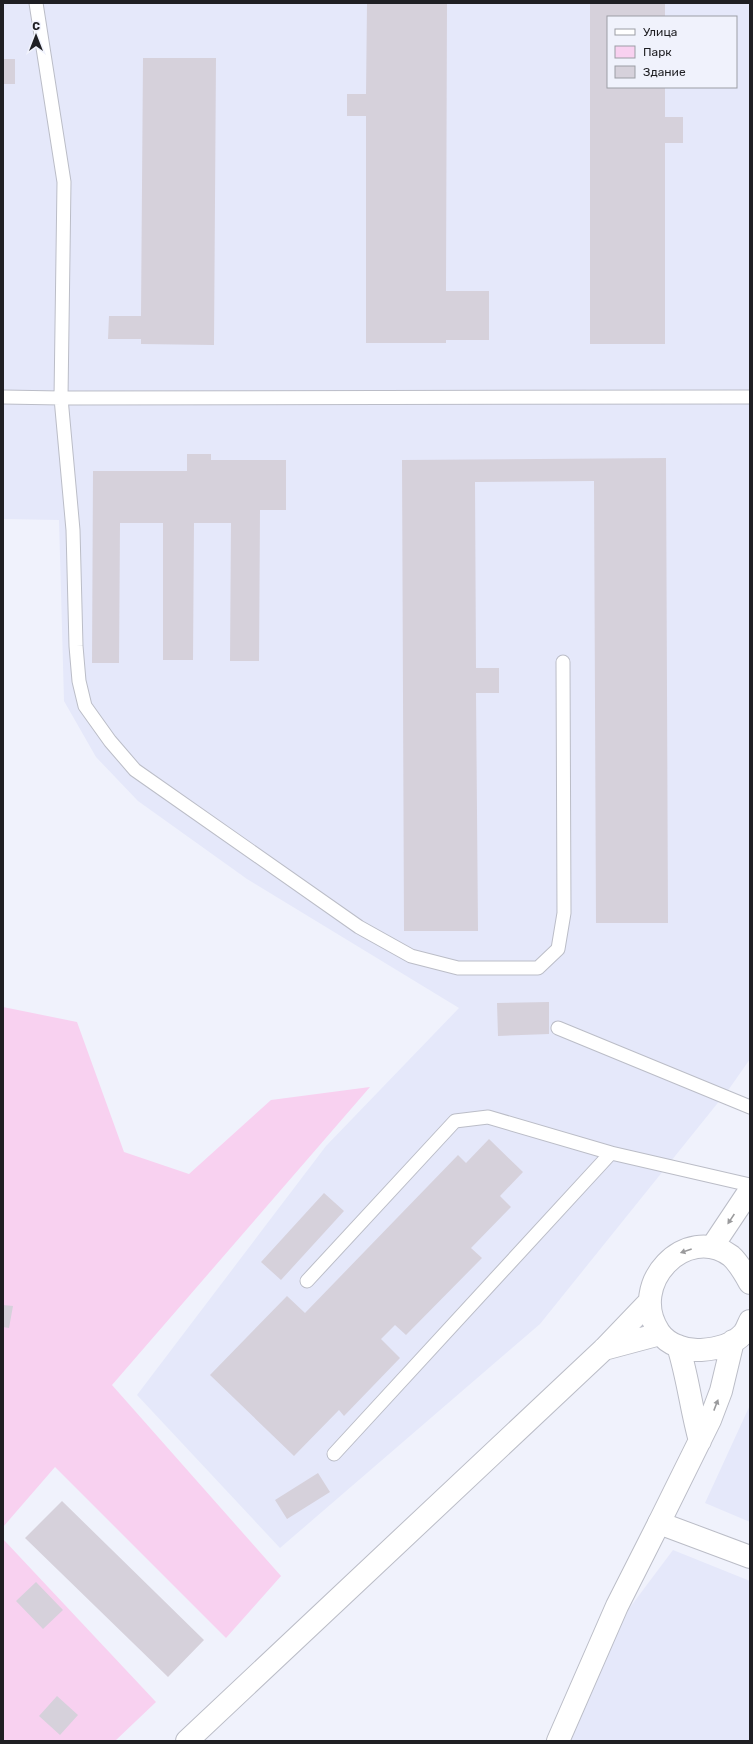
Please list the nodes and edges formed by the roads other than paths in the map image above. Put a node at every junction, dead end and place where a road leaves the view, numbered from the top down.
1 (36, 3) edge
2 (3, 397) edge
3 (750, 397) edge
4 (61, 398) junction
5 (563, 662) dead end
6 (558, 1028) dead end
7 (750, 1107) edge
8 (611, 1153) junction
9 (750, 1186) edge
10 (750, 1190) edge
11 (712, 1247) junction
12 (307, 1281) dead end
13 (750, 1283) edge
14 (649, 1302) junction
15 (750, 1320) edge
16 (669, 1340) junction
17 (733, 1341) junction
18 (604, 1349) junction
19 (700, 1441) junction
20 (334, 1454) dead end
21 (659, 1523) junction
22 (750, 1557) edge
23 (187, 1741) edge
24 (558, 1741) edge

1 - 4 lane
2 - 4 lane
3 - 4 lane
4 - 5 lane
6 - 7 lane
8 - 9 lane
8 - 12 lane
8 - 20 lane
10 -> 11 street
11 - 13 street
11 -> 14 street
14 - 16 street
14 - 18 street
15 - 17 street
16 - 17 street
16 - 18 street
16 - 19 street
19 -> 17 street
18 - 23 street
19 - 21 street
21 - 22 street
21 - 24 street

